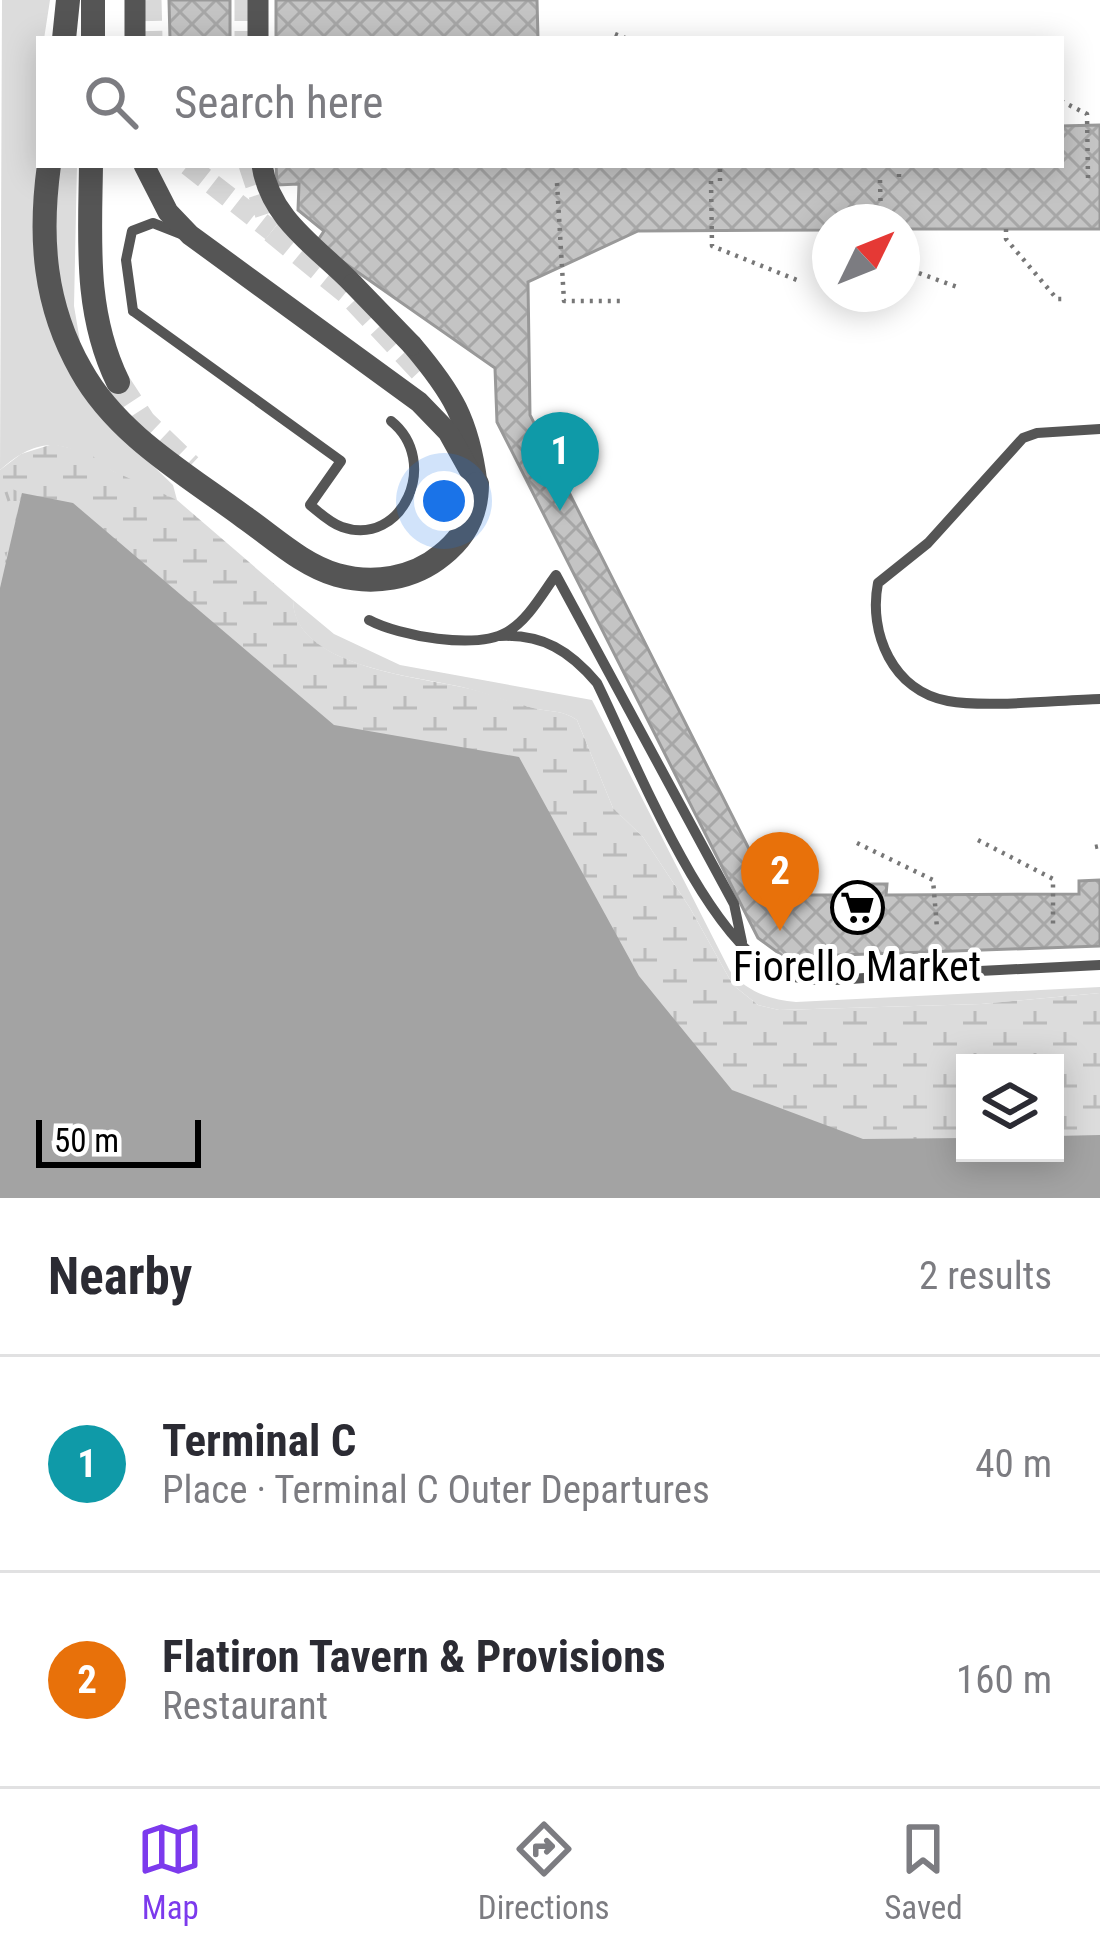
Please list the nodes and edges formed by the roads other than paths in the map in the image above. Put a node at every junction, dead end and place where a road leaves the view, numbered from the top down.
1 (68, 0) edge
2 (93, 0) edge
3 (135, 0) edge
4 (258, 0) edge
5 (64, 36) edge
6 (93, 36) edge
7 (135, 36) edge
8 (258, 36) edge
9 (49, 168) edge
10 (91, 168) edge
11 (146, 168) edge
12 (263, 168) edge
13 (205, 246) junction
14 (118, 382) tunnel mouth
15 (391, 421) dead end
16 (1100, 429) edge
17 (477, 484) junction
18 (369, 620) dead end
19 (500, 636) junction
20 (1100, 700) edge
21 (743, 946) junction
22 (1100, 965) edge

1 - 5 street
2 - 6 street
3 - 7 street
4 - 8 street, bridge
9 - 17 street, bridge
10 - 14 street
11 - 13 street, bridge
12 - 17 street, bridge
13 - 15 lane, bridge
13 - 17 street, bridge
16 - 20 lane
18 - 19 lane
19 - 21 lane
19 - 21 lane
21 - 22 lane

